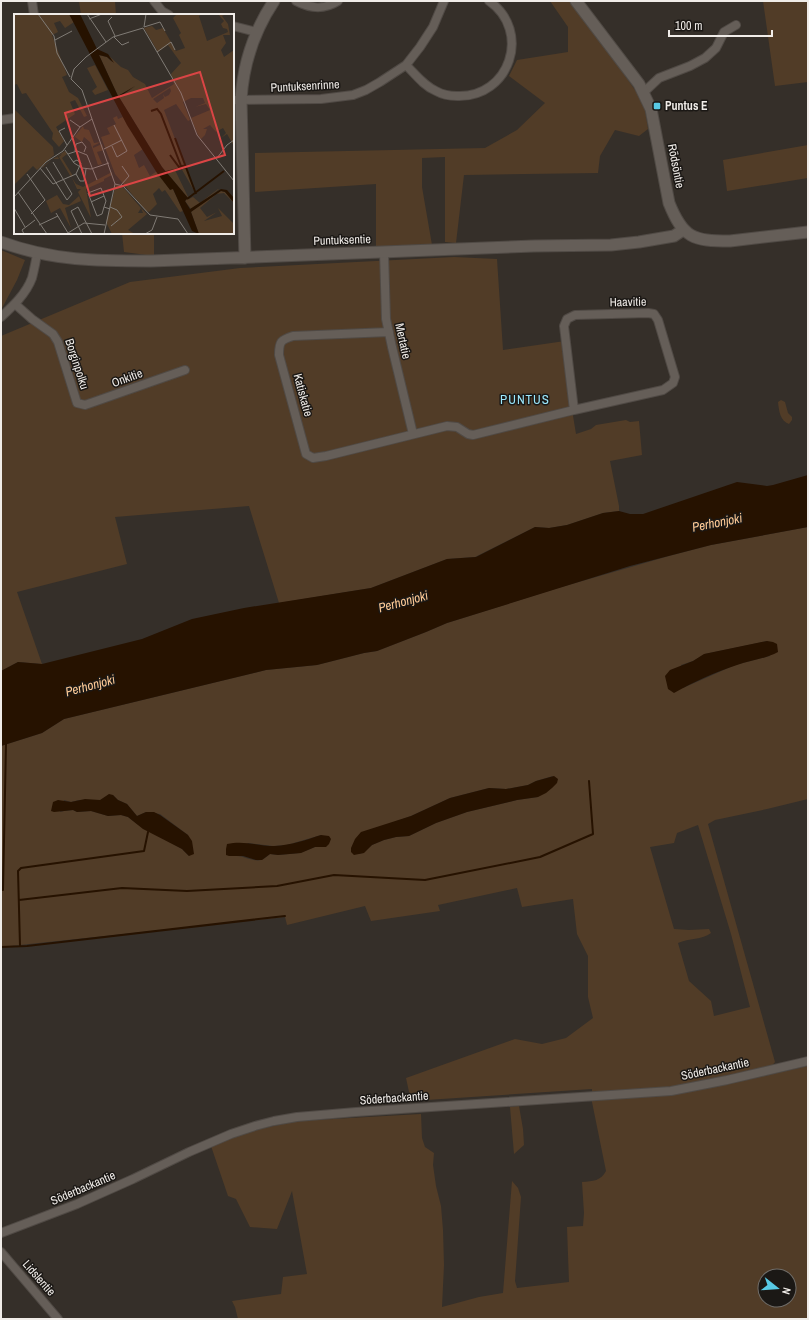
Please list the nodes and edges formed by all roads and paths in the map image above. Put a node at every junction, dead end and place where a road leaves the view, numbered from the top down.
1 (32, 1) edge
2 (154, 1) edge
3 (274, 1) edge
4 (296, 1) edge
5 (338, 1) edge
6 (444, 1) edge
7 (489, 1) edge
8 (576, 1) edge
9 (34, 14) edge
10 (168, 14) edge
11 (736, 25) dead end
12 (234, 26) edge
13 (256, 32) junction
14 (406, 65) junction
15 (644, 92) junction
16 (237, 100) edge
17 (14, 118) edge
18 (1, 120) edge
19 (683, 230) junction
20 (808, 232) edge
21 (1, 242) edge
22 (384, 252) junction
23 (37, 253) junction
24 (245, 258) junction
25 (16, 304) junction
26 (1, 317) edge
27 (389, 332) junction
28 (185, 370) dead end
29 (77, 403) joint
30 (574, 410) junction
31 (413, 434) junction
32 (808, 1061) edge
33 (1, 1233) edge
34 (1, 1252) edge
35 (58, 1319) edge

1 - 9 street
2 - 10 street
3 - 13 street
4 - 5 street
6 - 14 street, Puntuksenrinne
7 - 14 street
8 - 15 street, Rödsöntie
11 - 15 street
12 - 13 street
13 - 16 street
14 - 16 street, Puntuksenrinne
15 - 19 street, Rödsöntie
16 - 24 street
17 - 18 street
19 - 20 street
19 - 22 street, Puntuksentie
21 - 23 street, Puntuksentie
22 - 24 street, Puntuksentie
22 - 27 street, Mertatie
23 - 24 street, Puntuksentie
23 - 25 street
25 - 26 street
25 - 29 street, Borginpolku
27 - 31 street, Mertatie
27 - 31 street, Katiskatie
28 - 29 street, Onkitie
30 - 30 street, Haavitie
30 - 31 street, Haavitie
32 - 33 street, Söderbackantie
34 - 35 street, Lidslentie

